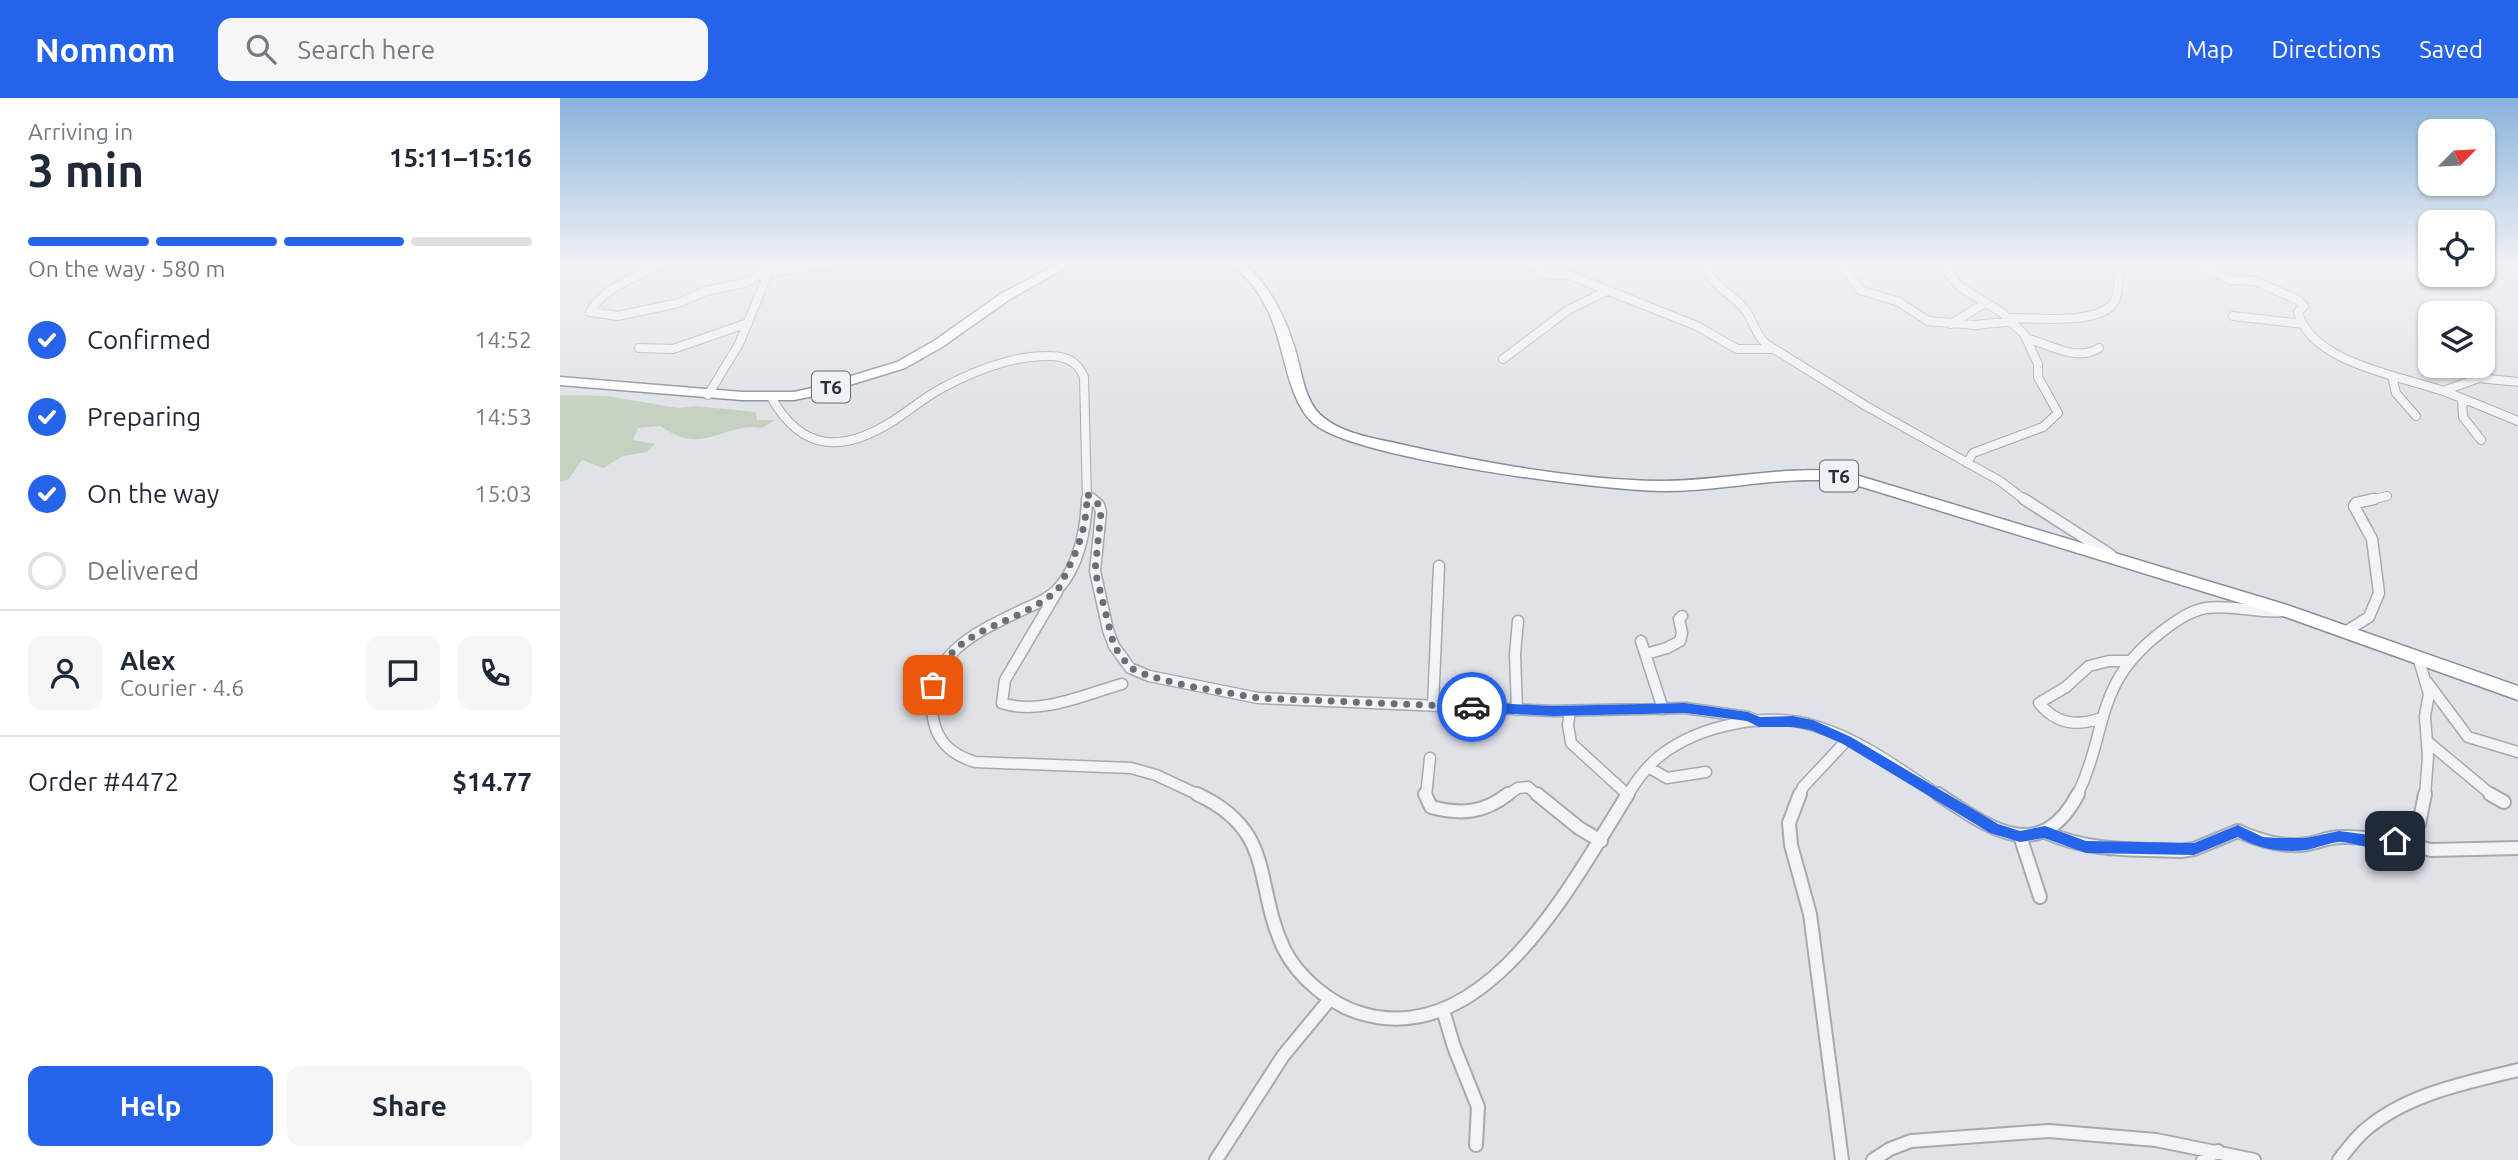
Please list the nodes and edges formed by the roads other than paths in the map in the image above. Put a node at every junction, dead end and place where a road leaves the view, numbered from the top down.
1 (590, 312) edge
2 (638, 312) edge
3 (753, 312) edge
4 (984, 312) edge
5 (1274, 312) edge
6 (1566, 312) edge
7 (1660, 312) edge
8 (1745, 312) edge
9 (1914, 312) edge
10 (1971, 312) edge
11 (2000, 312) edge
12 (2096, 312) edge
13 (2298, 312) edge
14 (2233, 316) dead end
15 (2013, 319) junction
16 (748, 323) junction
17 (1951, 324) junction
18 (2303, 324) junction
19 (2029, 339) junction
20 (639, 348) dead end
21 (2099, 348) dead end
22 (1774, 349) junction
23 (1503, 359) dead end
24 (2392, 376) junction
25 (560, 382) edge
26 (2518, 382) edge
27 (2443, 391) junction
28 (708, 395) junction
29 (771, 397) junction
30 (2462, 399) junction
31 (2416, 416) dead end
32 (2518, 421) edge
33 (2481, 440) dead end
34 (1967, 463) junction
35 (1087, 494) junction
36 (2387, 496) dead end
37 (2115, 558) junction
38 (1439, 566) dead end
39 (1059, 588) junction
40 (2287, 611) junction
41 (1682, 616) dead end
42 (1518, 621) dead end
43 (2345, 632) junction
44 (1641, 640) dead end
45 (1646, 654) junction
46 (2418, 657) junction
47 (2129, 661) junction
48 (2427, 681) junction
49 (1122, 684) dead end
50 (2518, 693) edge
51 (1433, 706) junction
52 (1663, 709) junction
53 (1517, 710) junction
54 (1570, 711) junction
55 (2101, 718) junction
56 (1759, 722) junction
57 (1847, 740) junction
58 (2428, 742) junction
59 (2518, 752) edge
60 (1430, 758) dead end
61 (1648, 767) junction
62 (1706, 772) dead end
63 (1628, 795) junction
64 (2504, 802) dead end
65 (2045, 832) junction
66 (2020, 836) junction
67 (1601, 841) junction
68 (2395, 841) junction
69 (2518, 848) edge
70 (2040, 897) dead end
71 (1330, 999) junction
72 (1443, 1010) junction
73 (2518, 1070) edge
74 (1476, 1145) dead end
75 (2217, 1151) junction
76 (1216, 1160) edge
77 (1842, 1160) edge
78 (1873, 1160) edge
79 (2203, 1160) edge
80 (2254, 1160) edge
81 (2339, 1160) edge

1 - 2 street
3 - 16 street
4 - 29 highway, T6
5 - 37 highway, T6
6 - 23 street
7 - 22 street
8 - 22 street
9 - 17 street
10 - 17 street
11 - 15 street
12 - 15 street
13 - 18 street
14 - 18 street
15 - 17 street
15 - 19 street
16 - 20 street
16 - 28 street
18 - 24 street
19 - 21 street
19 - 34 street
22 - 34 street
24 - 27 street
24 - 31 street
25 - 28 highway, T6
26 - 27 street
27 - 30 street
28 - 29 highway, T6
29 - 35 street
30 - 32 street
30 - 33 street
34 - 37 street
35 - 39 street
35 - 51 street
36 - 43 street
37 - 40 highway, T6
38 - 51 street
39 - 49 street
39 - 71 street
40 - 43 highway, T6
40 - 47 street
41 - 45 street
42 - 53 street
43 - 46 highway, T6
44 - 45 street
45 - 52 street
46 - 48 street
46 - 50 highway, T6
47 - 55 street
47 - 55 street
48 - 58 street
48 - 59 street
51 - 53 street
52 - 54 street
52 - 56 street
53 - 54 street
54 - 63 street
55 - 65 street
56 - 57 street
56 - 61 street
57 - 66 street
57 - 77 street
58 - 64 street
58 - 68 street
60 - 67 street
61 - 62 street
61 - 63 street
63 - 67 street
65 - 66 street
65 - 68 street
66 - 70 street
67 - 72 street
68 - 69 street
71 - 72 street
71 - 76 street
72 - 74 street
73 - 81 street
75 - 78 street
75 - 79 street
75 - 80 street

